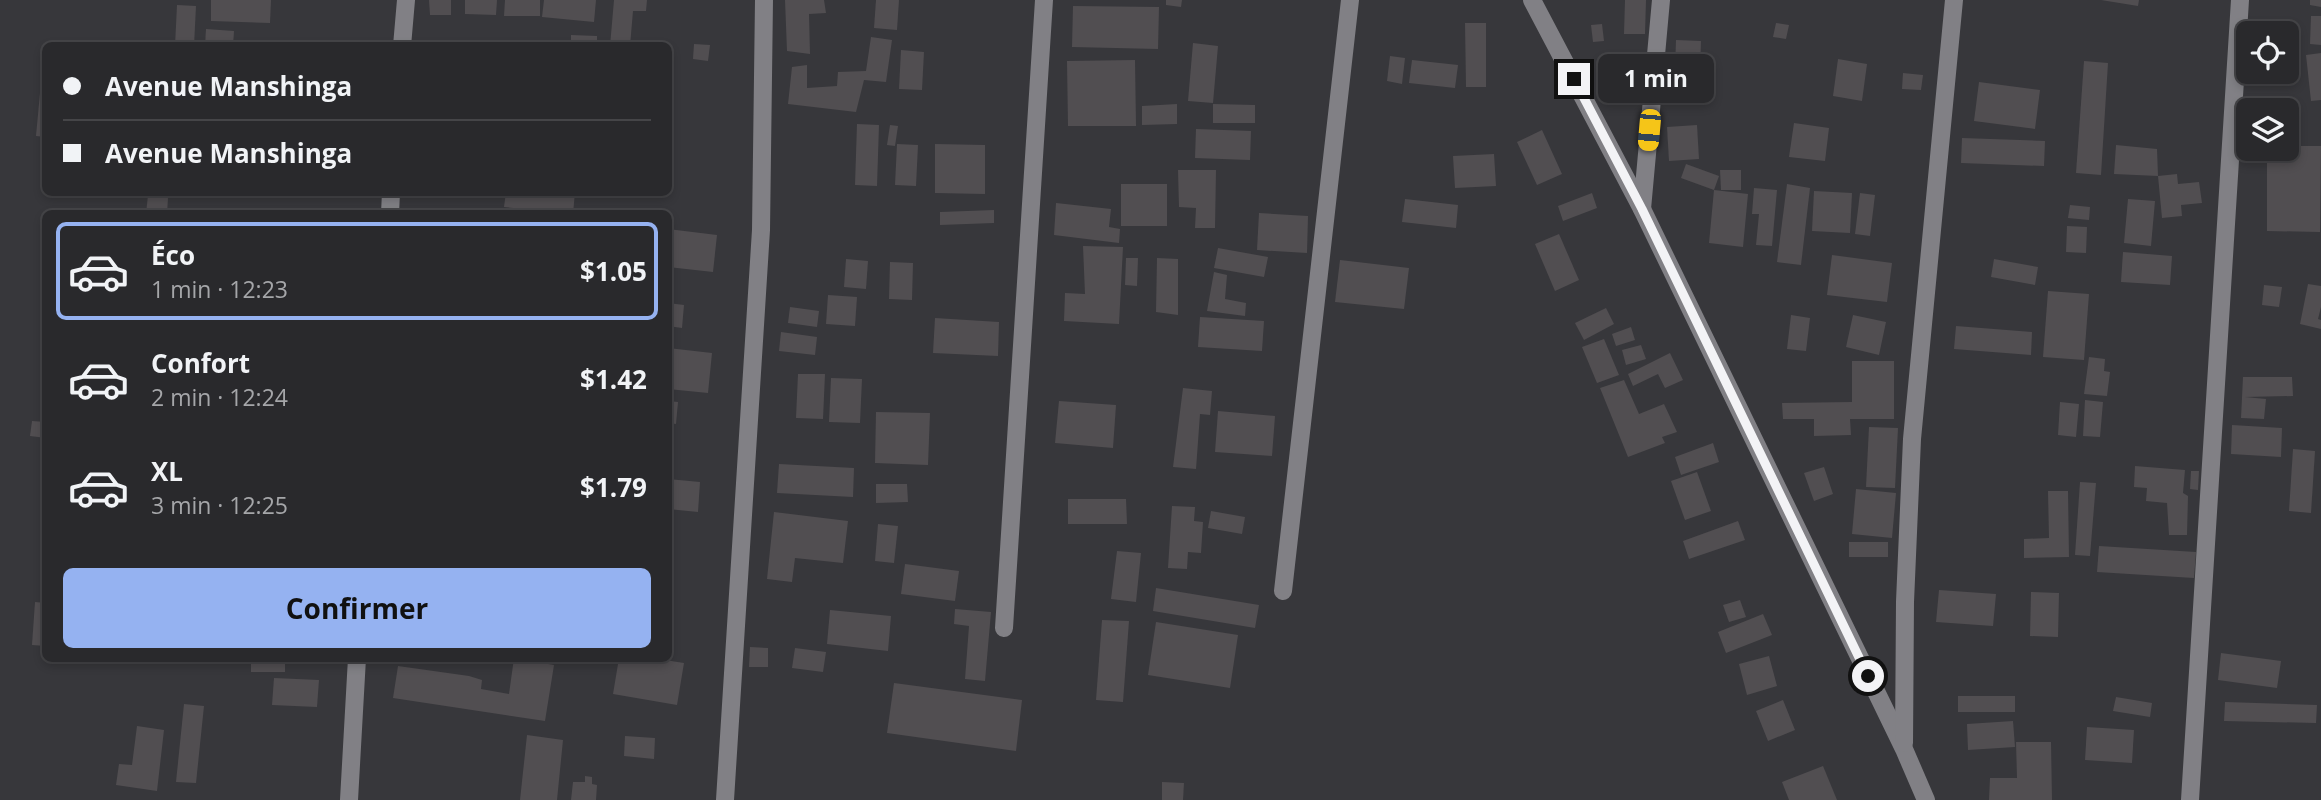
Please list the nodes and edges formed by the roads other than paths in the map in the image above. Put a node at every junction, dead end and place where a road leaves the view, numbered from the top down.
1 (405, 0) edge
2 (764, 0) edge
3 (1044, 0) edge
4 (1350, 0) edge
5 (1532, 0) edge
6 (1661, 0) edge
7 (1954, 0) edge
8 (2240, 0) edge
9 (402, 42) edge
10 (1642, 209) junction
11 (1283, 591) dead end
12 (1003, 628) dead end
13 (357, 662) edge
14 (1904, 749) junction
15 (349, 800) edge
16 (725, 800) edge
17 (1926, 800) edge
18 (2190, 800) edge

1 - 9 street
2 - 16 street
3 - 12 street
4 - 11 street
5 - 10 street
6 - 10 street
7 - 14 street
8 - 18 street
10 - 14 street
13 - 15 street
14 - 17 street

